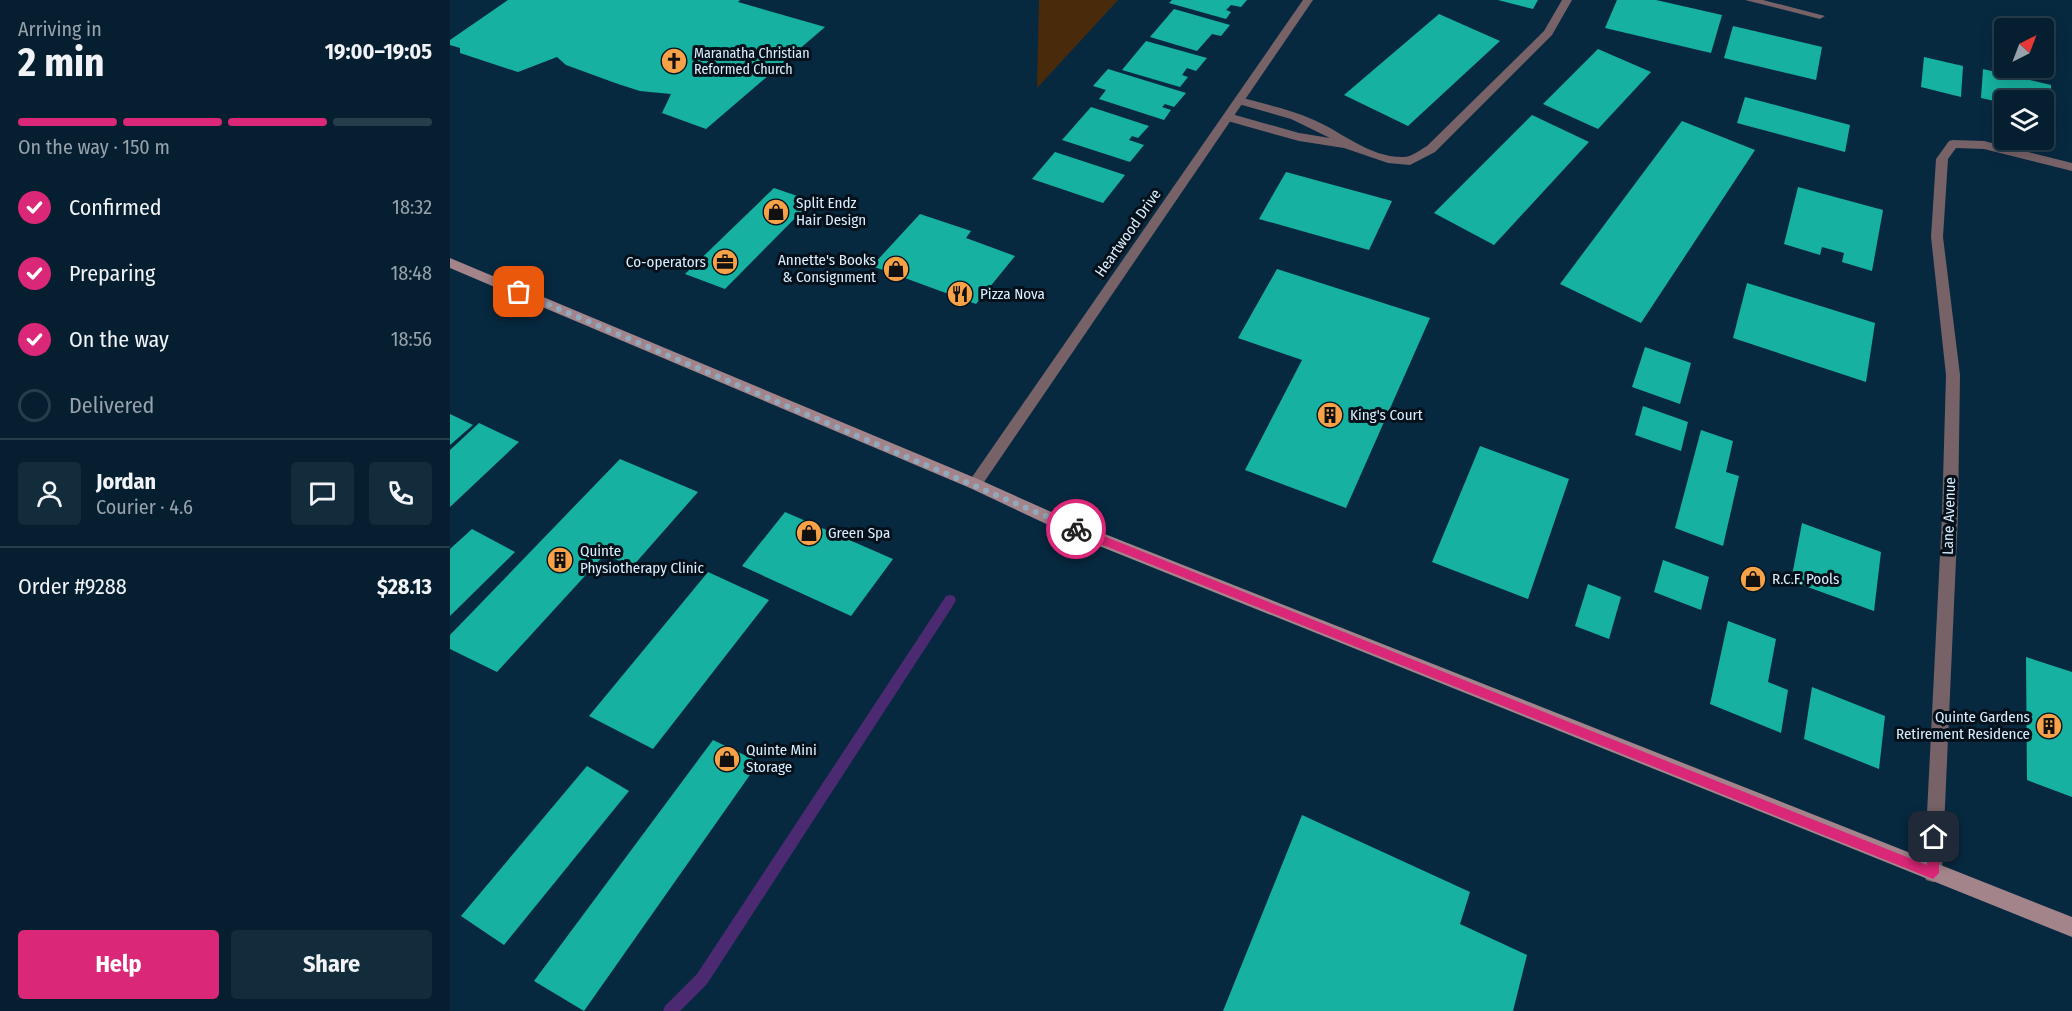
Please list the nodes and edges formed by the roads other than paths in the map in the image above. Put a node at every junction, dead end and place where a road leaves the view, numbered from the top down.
1 (1308, 0) edge
2 (1567, 0) edge
3 (1750, 0) edge
4 (1820, 15) dead end
5 (1239, 101) junction
6 (1228, 117) junction
7 (1346, 144) junction
8 (2072, 167) edge
9 (450, 263) edge
10 (975, 484) junction
11 (1933, 873) junction
12 (2072, 927) edge

1 - 5 street, Heartwood Drive
2 - 7 street
3 - 4 street
5 - 6 street, Heartwood Drive
5 - 7 street
6 - 7 street
6 - 10 street, Heartwood Drive
8 - 11 street, Lane Avenue
9 - 10 main road
10 - 11 main road
11 - 12 main road

